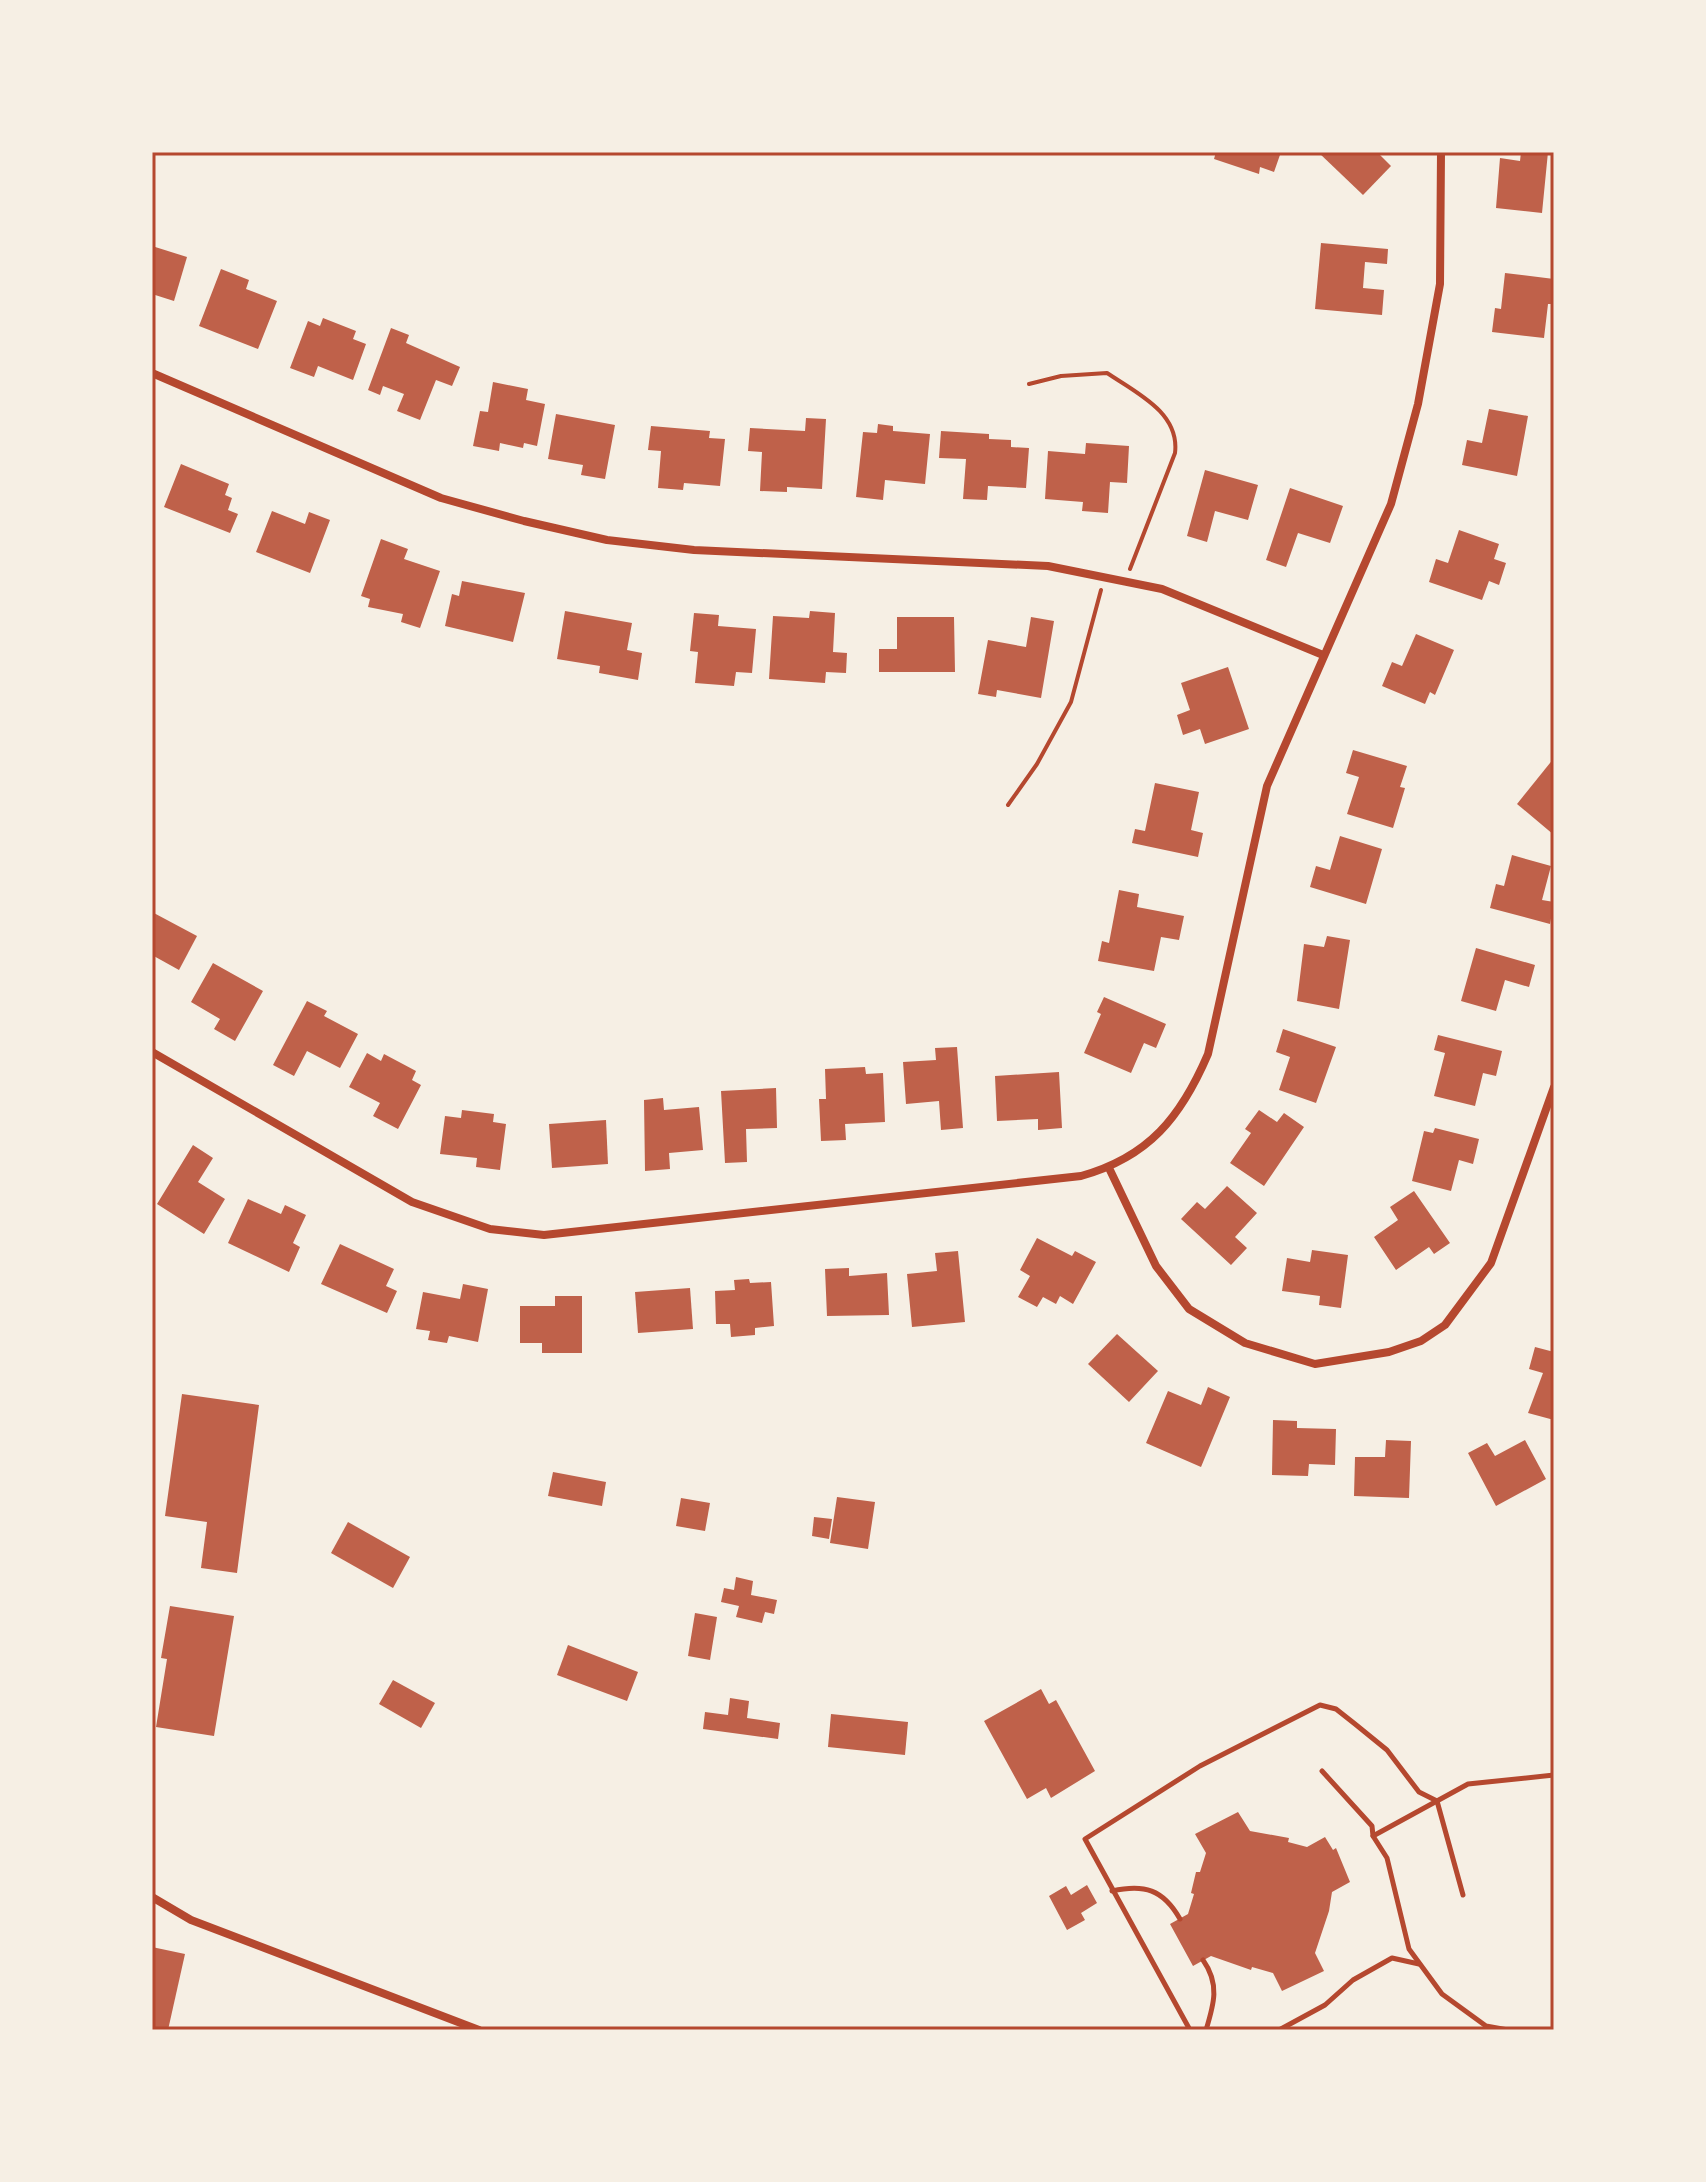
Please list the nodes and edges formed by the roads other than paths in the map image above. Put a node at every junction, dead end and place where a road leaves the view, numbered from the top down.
1 (1441, 152) edge
2 (152, 373) edge
3 (1323, 655) junction
4 (152, 1052) edge
5 (1554, 1087) edge
6 (1109, 1168) junction
7 (1322, 1771) dead end
8 (1554, 1775) edge
9 (1437, 1801) junction
10 (1373, 1836) junction
11 (1112, 1891) junction
12 (1463, 1895) dead end
13 (152, 1897) edge
14 (1180, 1919) dead end
15 (1203, 1960) dead end
16 (1421, 1965) junction
17 (479, 2030) edge
18 (1190, 2030) edge
19 (1206, 2030) edge
20 (1279, 2030) edge
21 (1508, 2030) edge

1 - 3 street
2 - 3 street
3 - 6 street
4 - 6 street
5 - 6 street
7 - 10 lane
8 - 9 lane
9 - 10 lane
9 - 11 lane
9 - 12 lane
10 - 16 lane
11 - 14 lane
11 - 18 lane
13 - 17 street
15 - 19 lane
16 - 20 lane
16 - 21 lane

